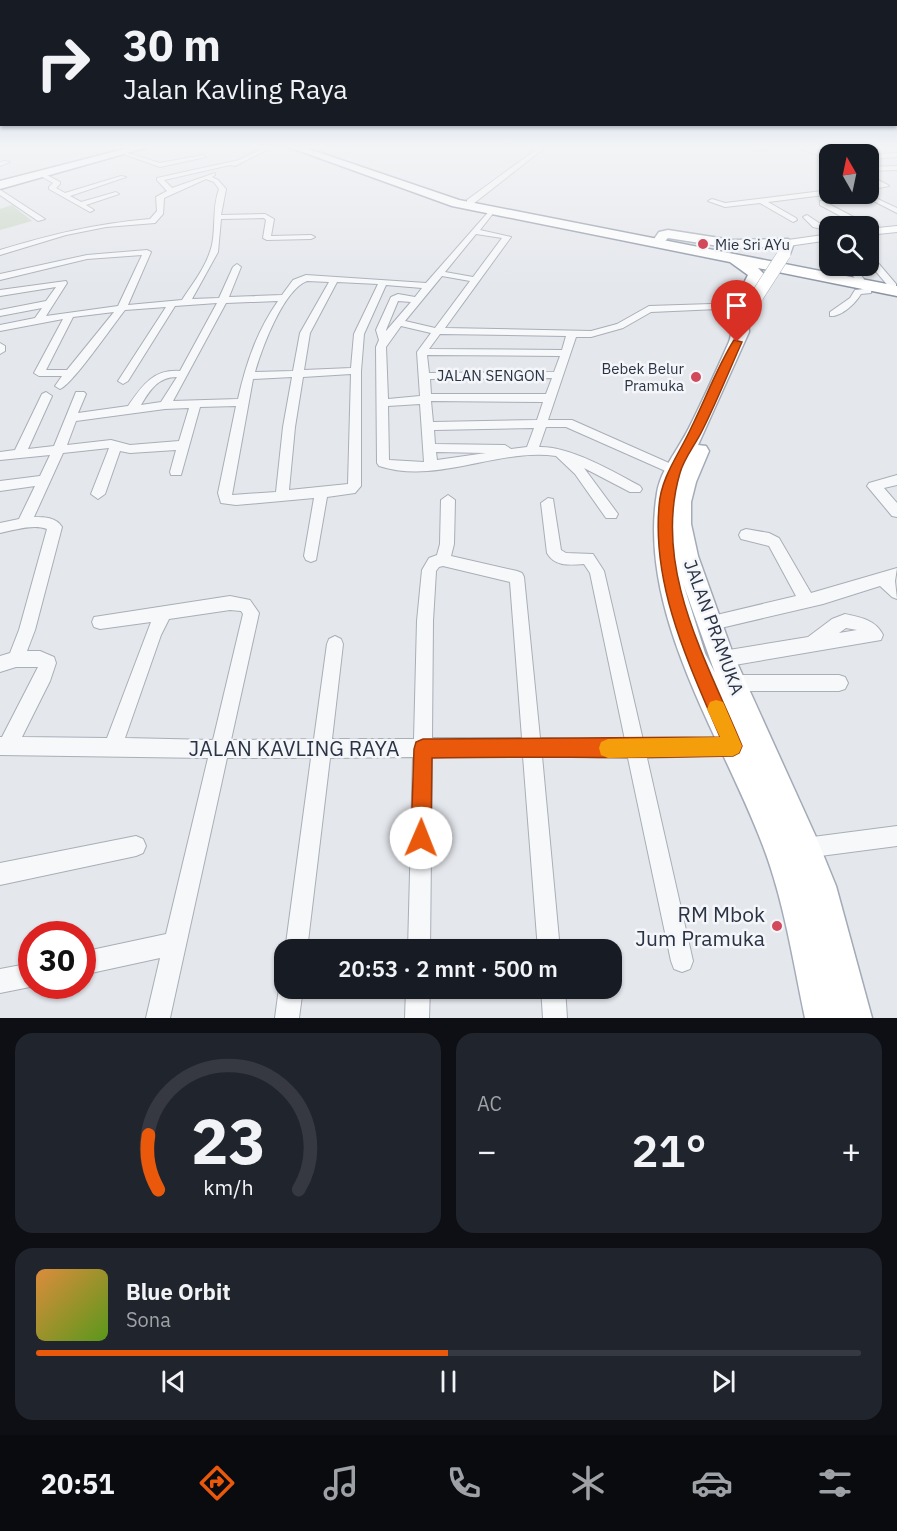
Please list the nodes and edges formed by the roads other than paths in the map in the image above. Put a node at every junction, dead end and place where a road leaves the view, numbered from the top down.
1 (2, 194) edge
2 (63, 194) edge
3 (71, 194) edge
4 (116, 194) dead end
5 (166, 194) edge
6 (221, 194) edge
7 (425, 194) edge
8 (443, 194) edge
9 (481, 194) edge
10 (819, 194) edge
11 (66, 195) junction
12 (712, 201) dead end
13 (762, 201) junction
14 (470, 202) junction
15 (879, 202) edge
16 (81, 204) junction
17 (825, 204) edge
18 (90, 210) dead end
19 (491, 211) junction
20 (897, 211) edge
21 (845, 216) edge
22 (807, 217) dead end
23 (217, 218) junction
24 (41, 219) dead end
25 (793, 220) dead end
26 (819, 228) edge
27 (897, 229) edge
28 (879, 230) edge
29 (474, 231) junction
30 (311, 237) dead end
31 (819, 238) edge
32 (660, 239) junction
33 (782, 248) junction
34 (0, 253) edge
35 (733, 258) junction
36 (237, 267) dead end
37 (879, 269) edge
38 (439, 273) junction
39 (756, 274) junction
40 (813, 275) junction
41 (858, 276) edge
42 (2, 277) edge
43 (334, 279) junction
44 (776, 279) junction
45 (477, 280) junction
46 (383, 282) junction
47 (864, 282) junction
48 (429, 286) junction
49 (896, 288) edge
50 (1, 293) edge
51 (285, 298) junction
52 (223, 300) junction
53 (418, 300) junction
54 (748, 300) junction
55 (51, 303) junction
56 (185, 303) junction
57 (172, 304) junction
58 (0, 305) edge
59 (121, 309) junction
60 (0, 313) edge
61 (70, 314) junction
62 (833, 314) dead end
63 (39, 319) junction
64 (400, 323) junction
65 (0, 328) edge
66 (436, 331) junction
67 (571, 334) junction
68 (384, 341) junction
69 (358, 343) junction
70 (0, 346) edge
71 (0, 351) edge
72 (422, 352) junction
73 (565, 353) junction
74 (356, 371) junction
75 (71, 373) junction
76 (184, 374) junction
77 (299, 374) junction
78 (559, 375) junction
79 (250, 376) junction
80 (423, 376) junction
81 (123, 381) dead end
82 (60, 387) dead end
83 (80, 394) dead end
84 (46, 396) dead end
85 (550, 398) junction
86 (425, 399) junction
87 (244, 402) junction
88 (196, 403) junction
89 (382, 403) junction
90 (165, 405) junction
91 (132, 409) junction
92 (70, 418) junction
93 (540, 424) junction
94 (429, 426) junction
95 (702, 432) junction
96 (116, 445) junction
97 (183, 446) junction
98 (429, 448) junction
99 (59, 449) junction
100 (526, 451) junction
101 (19, 454) junction
102 (0, 456) edge
103 (566, 457) junction
104 (431, 466) junction
105 (674, 470) junction
106 (176, 472) dead end
107 (44, 480) junction
108 (897, 480) edge
109 (0, 486) edge
110 (634, 489) dead end
111 (321, 493) junction
112 (98, 494) dead end
113 (282, 496) junction
114 (448, 500) dead end
115 (548, 503) dead end
116 (897, 512) edge
117 (611, 514) dead end
118 (24, 523) junction
119 (0, 528) edge
120 (746, 535) dead end
121 (311, 556) dead end
122 (443, 560) junction
123 (890, 576) edge
124 (897, 592) edge
125 (807, 601) junction
126 (163, 614) junction
127 (100, 621) dead end
128 (708, 624) junction
129 (335, 644) dead end
130 (812, 644) dead end
131 (723, 659) junction
132 (5, 664) edge
133 (733, 683) junction
134 (839, 683) dead end
135 (4, 745) edge
136 (733, 746) junction
137 (323, 747) junction
138 (531, 747) junction
139 (113, 748) junction
140 (221, 749) junction
141 (423, 749) junction
142 (637, 749) junction
143 (760, 775) junction
144 (897, 836) edge
145 (136, 846) dead end
146 (805, 848) junction
147 (0, 874) edge
148 (297, 939) edge
149 (419, 939) edge
150 (548, 939) edge
151 (174, 945) junction
152 (96, 961) edge
153 (682, 961) dead end
154 (18, 978) edge
155 (0, 981) edge
156 (290, 999) edge
157 (418, 999) edge
158 (554, 999) edge
159 (158, 1018) edge
160 (287, 1018) edge
161 (417, 1018) edge
162 (555, 1018) edge
163 (824, 1018) edge
164 (853, 1018) edge

1 - 24 street
2 - 11 street
3 - 11 street
4 - 16 street
5 - 34 street
6 - 23 street
7 - 19 highway
8 - 14 highway
9 - 14 street
10 - 13 street
11 - 16 street
12 - 13 street
13 - 25 street
14 - 32 highway
15 - 20 street
16 - 18 street
17 - 21 street
19 - 29 street
19 - 35 highway
22 - 26 street
23 - 30 street
23 - 56 street
27 - 28 street
29 - 38 street
29 - 45 street
31 - 33 street
32 - 33 main road
32 - 47 highway
33 - 54 main road, bridge
35 - 39 highway
35 - 40 highway
36 - 52 street
37 - 49 street
38 - 45 street
38 - 48 street
39 - 44 highway
39 - 54 highway
40 - 44 highway
40 - 47 highway
41 - 47 street
42 - 50 street
42 - 59 street
43 - 46 street
43 - 51 street
43 - 77 street
44 - 54 highway
45 - 66 street
46 - 48 street
46 - 69 street
47 - 49 highway
47 - 62 street
48 - 53 street
50 - 55 street
50 - 58 street
51 - 52 street
51 - 79 street
52 - 56 street
52 - 76 street
53 - 64 street
53 - 68 street
54 - 67 street
54 - 95 main road, JALAN PRAMUKA
55 - 60 street
55 - 63 street
56 - 57 street
57 - 59 street
57 - 81 street
59 - 61 street
59 - 75 street
61 - 63 street
61 - 75 street
63 - 65 street
64 - 66 street
64 - 68 street
66 - 67 street
66 - 72 street
67 - 73 street
68 - 69 street
68 - 89 street
69 - 74 street
70 - 71 street
72 - 73 street
72 - 80 street
73 - 78 street
74 - 77 street
74 - 111 street
75 - 82 street
76 - 90 street
76 - 91 street
77 - 79 street
77 - 113 street
78 - 80 street, JALAN SENGON
78 - 85 street
79 - 87 street
80 - 86 street
83 - 92 street
84 - 101 street
85 - 86 street
85 - 93 street
86 - 89 street
86 - 94 street
87 - 88 street
87 - 113 street
88 - 90 street
88 - 97 street
89 - 104 street
90 - 91 street
91 - 92 street
92 - 99 street
93 - 94 street
93 - 100 street
93 - 105 street
94 - 98 street
95 - 105 main road, JALAN PRAMUKA
95 - 128 main road, JALAN PRAMUKA
96 - 97 street
96 - 99 street
96 - 112 street
97 - 106 street
98 - 100 street
98 - 104 street
99 - 101 street
99 - 107 street
100 - 103 street
100 - 104 street
101 - 102 street
103 - 110 street
103 - 117 street
105 - 136 main road, JALAN PRAMUKA
107 - 109 street
107 - 118 street
108 - 116 street
111 - 113 street
111 - 121 street
114 - 122 street
115 - 142 street
118 - 119 street
118 - 132 street
120 - 125 street
122 - 138 street
122 - 141 street
123 - 124 street
123 - 125 street
125 - 128 street
126 - 127 street
126 - 139 street
126 - 140 street
128 - 131 main road, JALAN PRAMUKA
129 - 137 street
130 - 131 street
131 - 133 main road, JALAN PRAMUKA
132 - 135 street
133 - 134 street
133 - 143 main road, JALAN PRAMUKA
135 - 139 street, JALAN KAVLING RAYA
136 - 142 street, JALAN KAVLING RAYA
136 - 143 main road, JALAN PRAMUKA
137 - 140 street, JALAN KAVLING RAYA
137 - 141 street, JALAN KAVLING RAYA
137 - 148 street
138 - 141 street, JALAN KAVLING RAYA
138 - 142 street, JALAN KAVLING RAYA
138 - 150 street
139 - 140 street, JALAN KAVLING RAYA
140 - 151 street
141 - 149 street
142 - 153 street
143 - 146 main road, JALAN PRAMUKA
143 - 163 main road, JALAN PRAMUKA
144 - 146 street
145 - 147 street
146 - 164 main road, JALAN PRAMUKA
151 - 152 street
151 - 159 street
154 - 155 street
156 - 160 street
157 - 161 street
158 - 162 street

